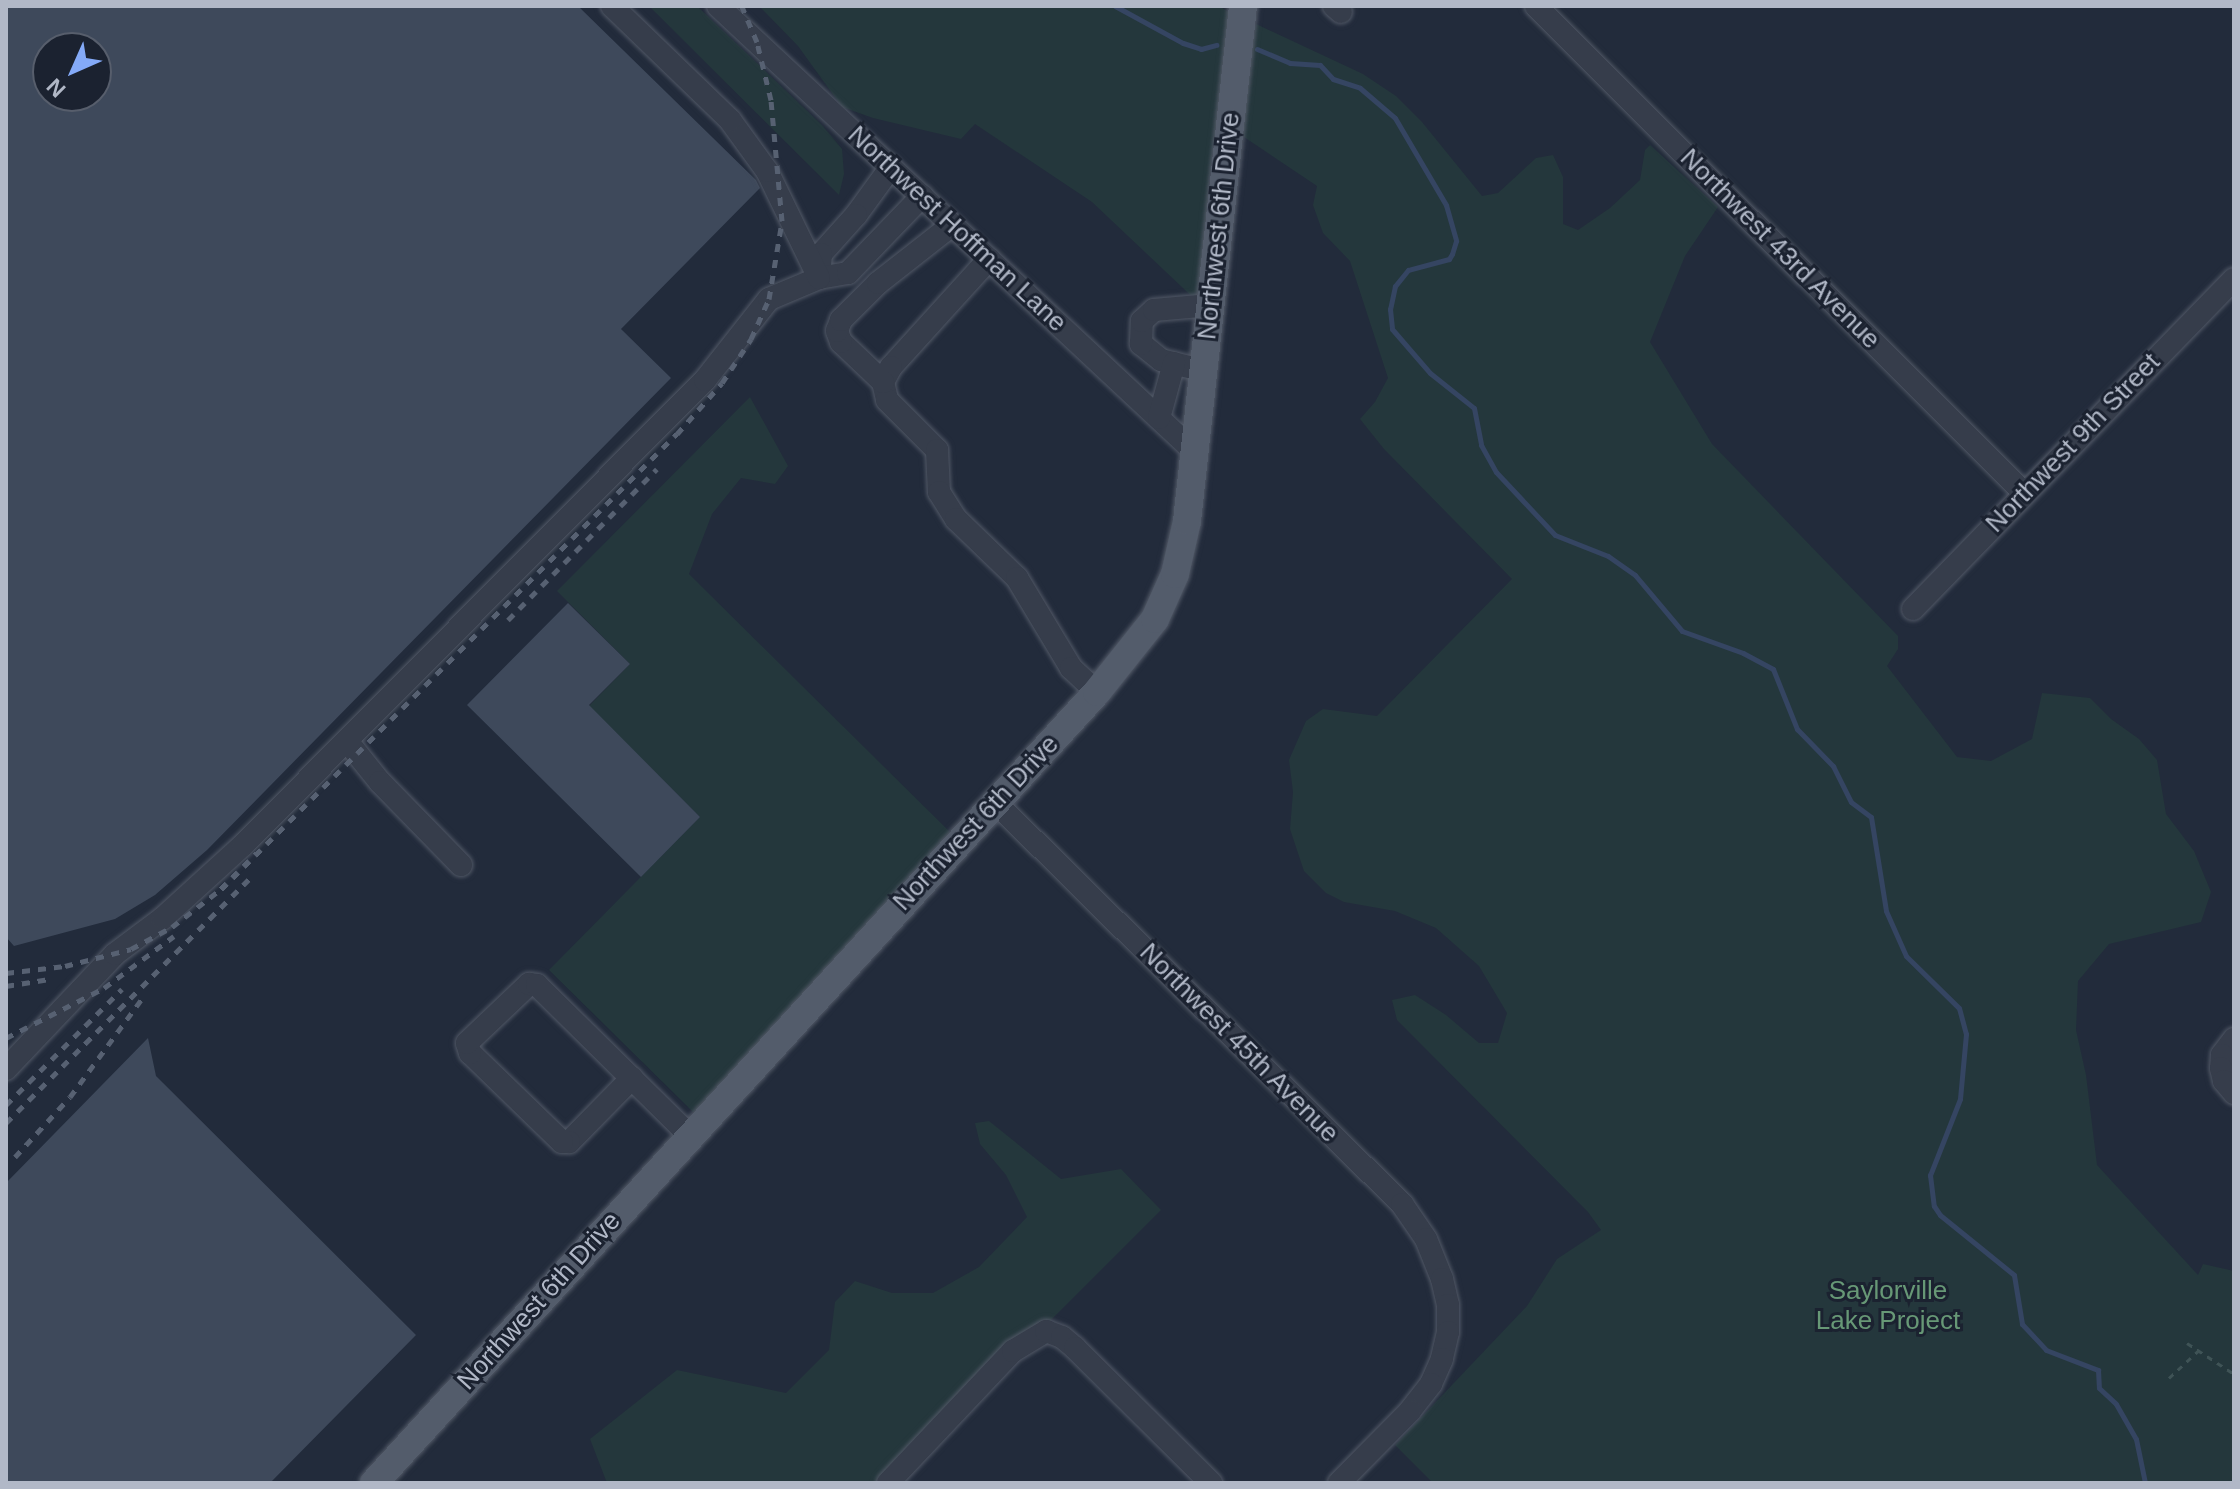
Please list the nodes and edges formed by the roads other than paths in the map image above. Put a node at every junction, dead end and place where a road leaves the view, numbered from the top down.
1 (612, 6) edge
2 (718, 6) edge
3 (1243, 6) edge
4 (1536, 6) edge
5 (891, 167) junction
6 (922, 196) junction
7 (952, 225) junction
8 (989, 259) junction
9 (819, 278) junction
10 (2234, 279) edge
11 (1211, 305) junction
12 (1174, 363) junction
13 (1205, 371) junction
14 (883, 382) junction
15 (1159, 418) junction
16 (1196, 453) junction
17 (2023, 492) junction
18 (1913, 609) dead end
19 (1097, 692) junction
20 (347, 741) junction
21 (996, 803) junction
22 (461, 865) dead end
23 (2234, 1039) edge
24 (6, 1069) edge
25 (632, 1078) junction
26 (2233, 1092) edge
27 (690, 1136) junction
28 (374, 1483) edge
29 (888, 1483) edge
30 (1211, 1483) edge
31 (1339, 1483) edge

1 - 9 street
2 - 5 street, Northwest Hoffman Lane
3 - 11 main road, Northwest 6th Drive
4 - 17 street, Northwest 43rd Avenue
5 - 6 street, Northwest Hoffman Lane
5 - 9 street
6 - 7 street, Northwest Hoffman Lane
6 - 9 street
7 - 8 street, Northwest Hoffman Lane
7 - 14 street
8 - 14 street
8 - 15 street, Northwest Hoffman Lane
9 - 20 street
10 - 17 street, Northwest 9th Street
11 - 12 street
11 - 13 main road, Northwest 6th Drive
12 - 13 street
12 - 15 street
13 - 16 main road, Northwest 6th Drive
14 - 19 street
15 - 16 street, Northwest Hoffman Lane
16 - 19 main road, Northwest 6th Drive
17 - 18 street, Northwest 9th Street
19 - 21 main road, Northwest 6th Drive
20 - 22 street
20 - 24 street
21 - 27 main road, Northwest 6th Drive
21 - 31 street, Northwest 45th Avenue
23 - 26 street
25 - 25 street
25 - 27 street
27 - 28 main road, Northwest 6th Drive
29 - 30 street

